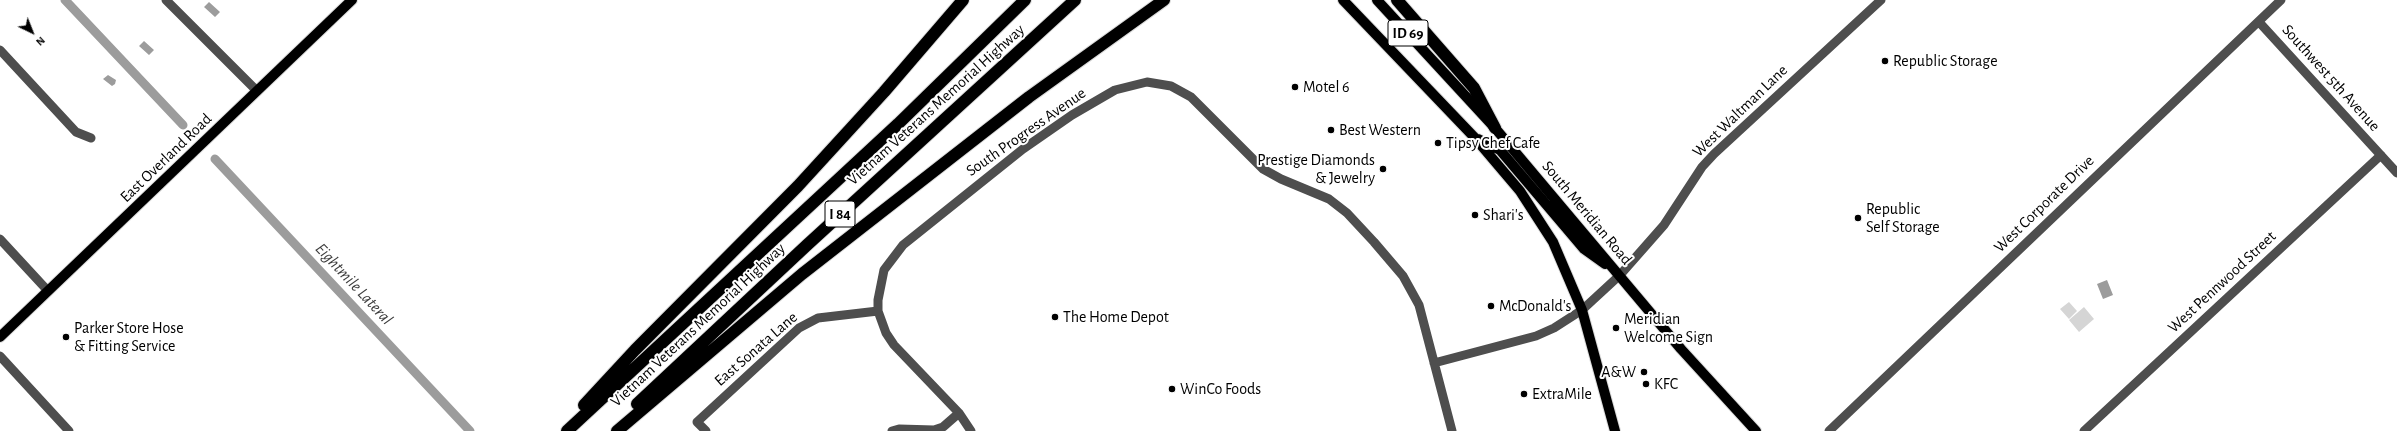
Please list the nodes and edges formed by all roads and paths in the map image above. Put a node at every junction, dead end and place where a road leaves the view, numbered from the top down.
1 (166, 0) edge
2 (352, 0) edge
3 (963, 0) edge
4 (1025, 0) edge
5 (1075, 0) edge
6 (1164, 0) edge
7 (1377, 0) edge
8 (1397, 0) edge
9 (1881, 0) edge
10 (2281, 0) edge
11 (1344, 1) edge
12 (2259, 22) junction
13 (0, 50) edge
14 (257, 91) junction
15 (1495, 128) junction
16 (91, 138) dead end
17 (1475, 138) junction
18 (2381, 155) junction
19 (2397, 173) edge
20 (0, 239) edge
21 (1620, 275) junction
22 (48, 291) junction
23 (1582, 310) junction
24 (878, 311) junction
25 (0, 337) edge
26 (0, 356) edge
27 (1434, 363) junction
28 (959, 413) junction
29 (68, 431) edge
30 (560, 431) edge
31 (567, 431) edge
32 (609, 431) edge
33 (617, 431) edge
34 (706, 431) edge
35 (892, 431) edge
36 (971, 431) edge
37 (1452, 431) edge
38 (1614, 431) edge
39 (1756, 431) edge
40 (1830, 431) edge
41 (2084, 431) edge

1 - 14 street
2 - 14 main road, East Overland Road
3 - 30 highway
4 - 31 highway, Vietnam Veterans Memorial Highway / I 84
5 - 32 highway, Vietnam Veterans Memorial Highway / I 84
6 - 33 highway
7 - 15 main road, South Meridian Road / ID 69
8 - 15 highway
9 - 21 street, West Waltman Lane
10 - 12 street, West Corporate Drive
11 - 17 main road
12 - 18 street, Southwest 5th Avenue
12 - 40 street, West Corporate Drive
13 - 16 street
14 - 22 main road, East Overland Road
15 - 21 main road, South Meridian Road
17 - 21 main road
17 - 23 main road
18 - 19 street, Southwest 5th Avenue
18 - 41 street, West Pennwood Street
20 - 22 street
21 - 23 street, West Waltman Lane
21 - 39 main road, South Meridian Road
22 - 25 main road, East Overland Road
23 - 27 street, West Waltman Lane
23 - 38 main road
24 - 27 street, South Progress Avenue
24 - 28 street, South Progress Avenue
24 - 34 street, East Sonata Lane
26 - 29 street
27 - 37 street, South Progress Avenue
28 - 35 street
28 - 36 street, South Progress Avenue

